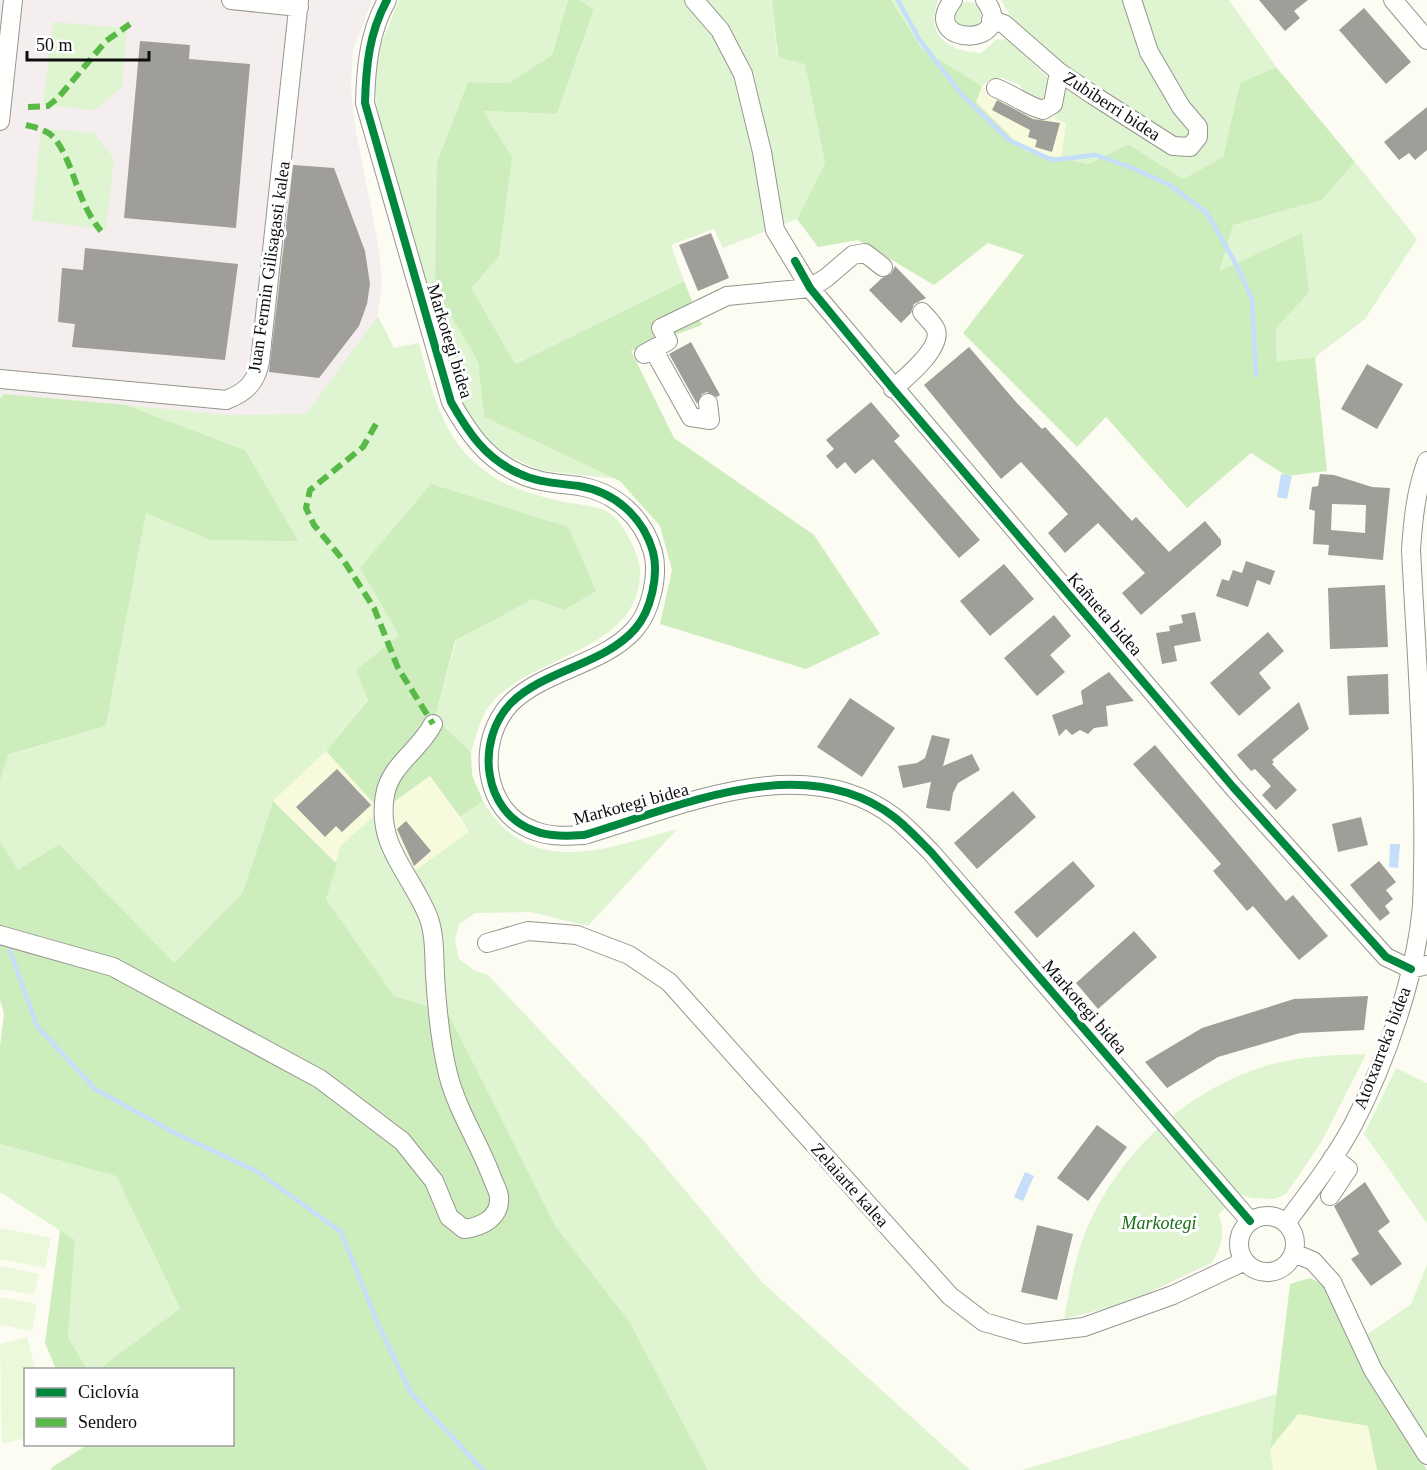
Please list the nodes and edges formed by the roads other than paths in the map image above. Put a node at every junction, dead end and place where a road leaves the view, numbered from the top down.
1 (13, 0) edge
2 (231, 0) edge
3 (387, 0) edge
4 (694, 0) edge
5 (953, 0) edge
6 (985, 0) edge
7 (1132, 0) edge
8 (1393, 0) edge
9 (299, 4) edge
10 (991, 20) junction
11 (1427, 39) edge
12 (1059, 72) junction
13 (996, 88) dead end
14 (1, 110) edge
15 (883, 267) dead end
16 (810, 288) junction
17 (921, 312) dead end
18 (0, 379) edge
19 (893, 389) junction
20 (708, 403) dead end
21 (1427, 461) edge
22 (433, 724) dead end
23 (0, 935) edge
24 (487, 943) dead end
25 (1419, 967) edge
26 (1333, 1157) junction
27 (1330, 1196) dead end
28 (1250, 1221) junction
29 (1286, 1223) junction
30 (1294, 1253) junction
31 (1245, 1261) junction
32 (1427, 1455) edge

1 - 14 street
2 - 9 street
3 - 28 street, Markotegi bidea
4 - 16 street, Kañueta bidea
5 - 10 street
6 - 10 street
7 - 12 street, Zubiberri bidea
8 - 11 street
9 - 18 street, Juan Fermin Gilisagasti kalea
10 - 12 street, Zubiberri bidea
12 - 13 street
15 - 16 street
16 - 19 street, Kañueta bidea
16 - 20 street
17 - 19 street
19 - 25 street, Kañueta bidea
21 - 25 street, Atotxarreka bidea
22 - 23 street
24 - 31 street, Zelaiarte kalea
25 - 26 street, Atotxarreka bidea
26 - 27 street
26 - 29 street, Atotxarreka bidea
28 - 29 street
28 - 31 street
29 - 30 street
30 - 31 street
30 - 32 street

